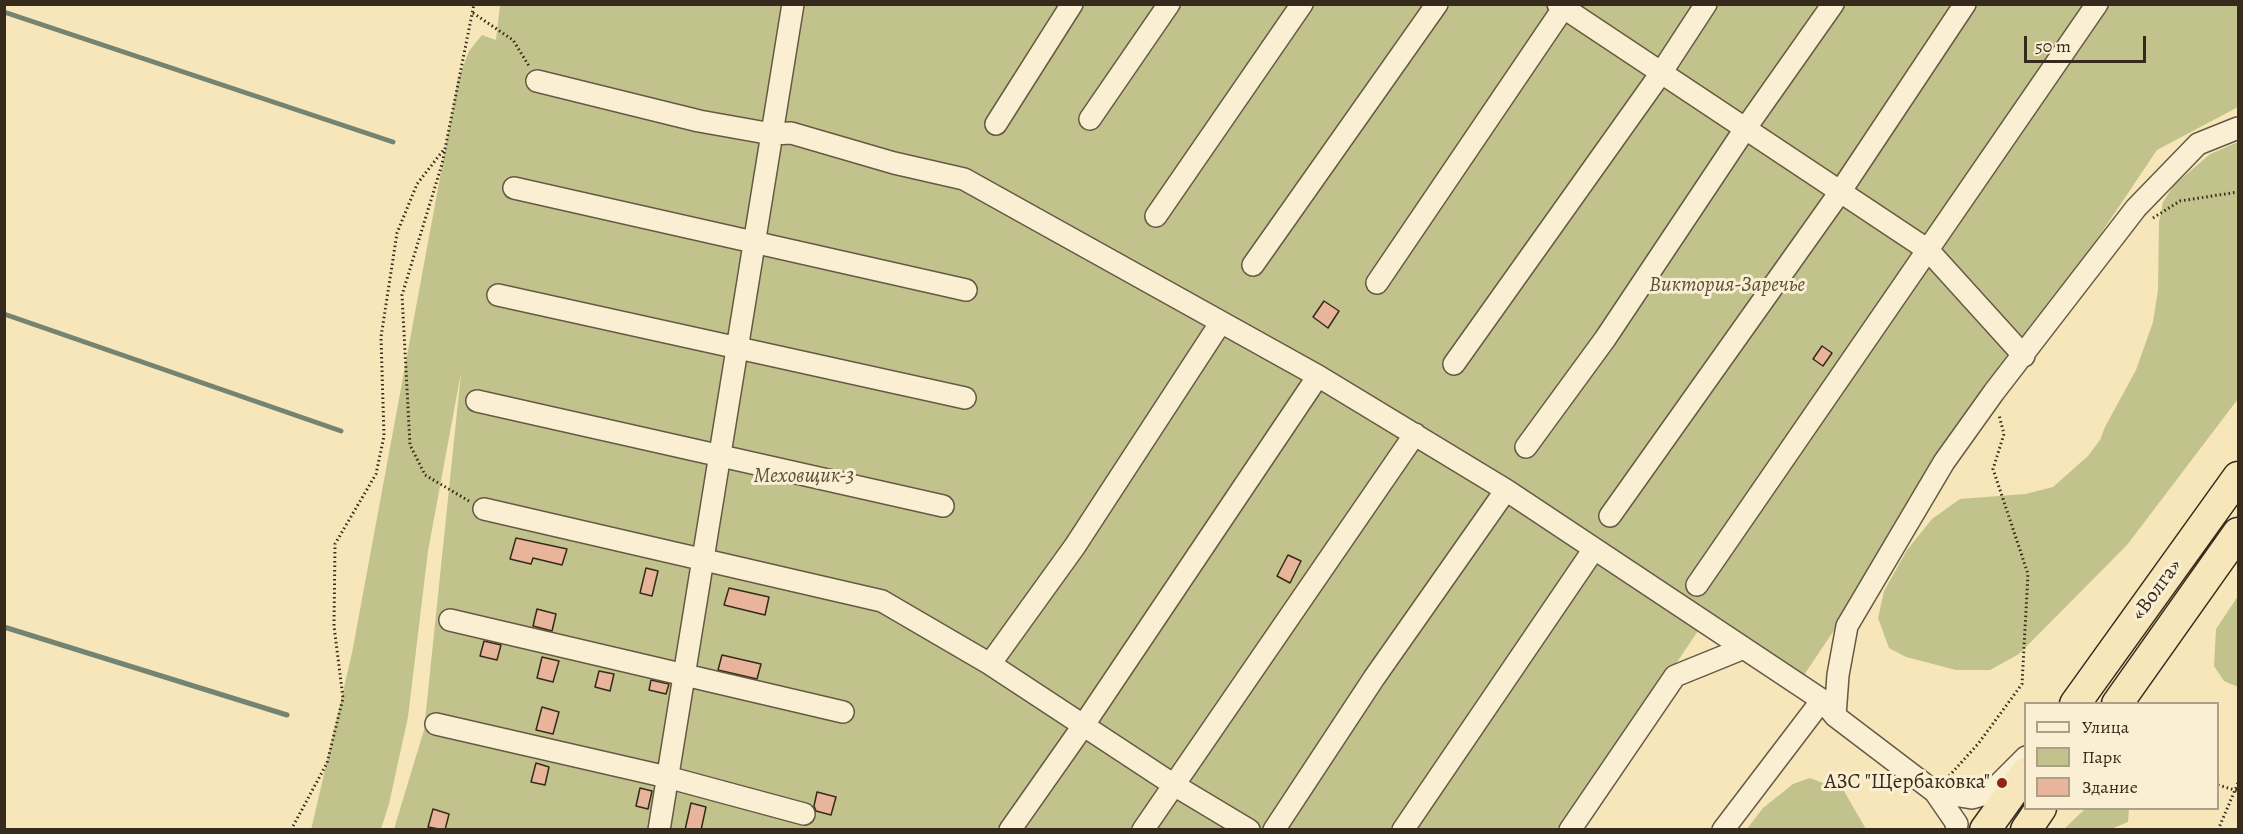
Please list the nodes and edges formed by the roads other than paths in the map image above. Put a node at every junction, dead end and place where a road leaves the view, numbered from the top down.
1 (793, 4) edge
2 (1072, 4) edge
3 (1169, 4) edge
4 (1302, 4) edge
5 (1437, 4) edge
6 (1706, 4) edge
7 (1833, 4) edge
8 (1965, 4) edge
9 (2097, 4) edge
10 (1563, 6) edge
11 (1661, 73) junction
12 (537, 81) road end
13 (1090, 119) dead end
14 (996, 124) dead end
15 (2238, 128) edge
16 (1745, 129) junction
17 (772, 134) junction
18 (514, 188) dead end
19 (1840, 192) junction
20 (1156, 216) dead end
21 (755, 244) junction
22 (1928, 250) junction
23 (1253, 265) dead end
24 (1377, 282) dead end
25 (966, 290) dead end
26 (498, 294) dead end
27 (1221, 322) junction
28 (738, 349) junction
29 (2024, 356) junction
30 (1454, 364) dead end
31 (1318, 376) junction
32 (965, 398) dead end
33 (477, 400) dead end
34 (1415, 434) junction
35 (1526, 447) dead end
36 (721, 457) junction
37 (2238, 477) edge
38 (1506, 490) junction
39 (943, 507) dead end
40 (484, 509) road end
41 (1610, 516) dead end
42 (2238, 532) edge
43 (1594, 549) junction
44 (704, 560) junction
45 (1697, 585) dead end
46 (450, 620) dead end
47 (1744, 648) junction
48 (990, 664) junction
49 (685, 675) junction
50 (2076, 702) edge
51 (2118, 702) edge
52 (1829, 708) junction
53 (843, 712) dead end
54 (436, 724) dead end
55 (1083, 726) junction
56 (2024, 758) edge
57 (2024, 774) edge
58 (668, 777) junction
59 (1174, 785) junction
60 (1935, 792) junction
61 (2040, 810) edge
62 (804, 814) dead end
63 (658, 830) edge
64 (1010, 830) edge
65 (1143, 830) edge
66 (1249, 830) edge
67 (1274, 830) edge
68 (1403, 830) edge
69 (1569, 830) edge
70 (1723, 830) edge
71 (1956, 830) edge
72 (1985, 830) edge
73 (2026, 830) edge

1 - 17 street
2 - 14 street
3 - 13 street
4 - 20 street
5 - 23 street
6 - 11 street
7 - 16 street
8 - 19 street
9 - 22 street
10 - 11 street
10 - 24 street
11 - 16 street
11 - 30 street
12 - 17 street
15 - 29 street
16 - 19 street
16 - 35 street
17 - 21 street
17 - 27 street
18 - 21 street
19 - 22 street
19 - 41 street
21 - 25 street
21 - 28 street
22 - 29 street
22 - 45 street
26 - 28 street
27 - 31 street
27 - 48 street
28 - 32 street
28 - 36 street
29 - 52 street
31 - 34 street
31 - 55 street
33 - 36 street
34 - 38 street
34 - 59 street
36 - 39 street
36 - 44 street
37 - 50 highway, «Волга»
38 - 43 street
38 - 67 street
40 - 44 street
42 - 51 highway, «Волга»
43 - 47 street
43 - 68 street
44 - 48 street
44 - 49 street
46 - 49 street
47 - 52 street
47 - 69 street
48 - 55 street
49 - 53 street
49 - 58 street
52 - 60 street
52 - 70 street
54 - 58 street
55 - 59 street
55 - 64 street
56 - 60 street
57 - 72 highway
58 - 62 street
58 - 63 street
59 - 65 street
59 - 66 street
60 - 71 street
61 - 73 highway

